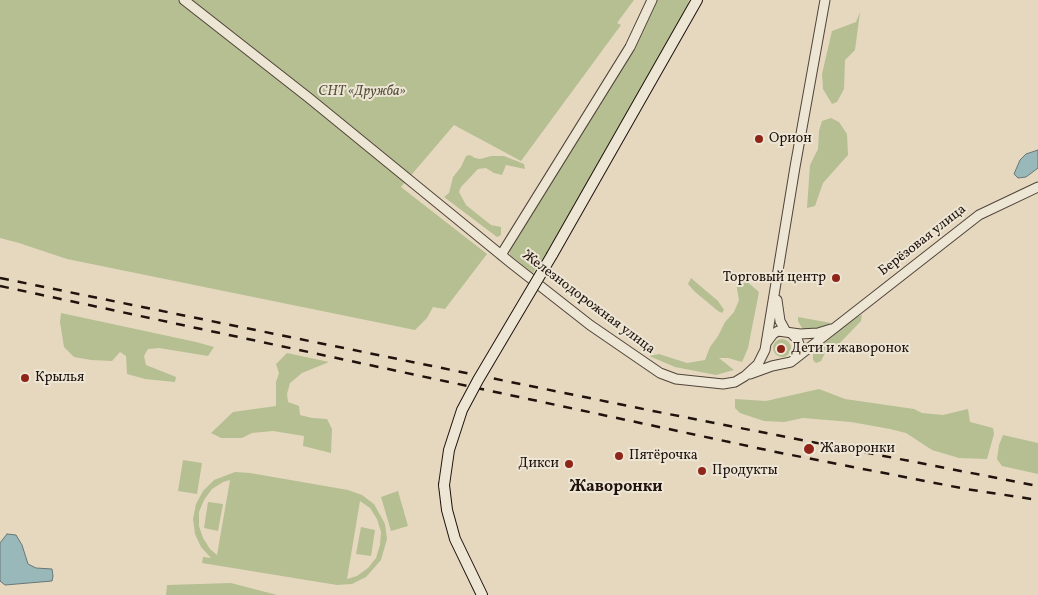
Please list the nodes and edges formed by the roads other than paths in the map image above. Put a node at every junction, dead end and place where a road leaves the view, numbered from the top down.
1 (184, 0) edge
2 (652, 0) edge
3 (825, 0) edge
4 (694, 3) edge
5 (1038, 187) edge
6 (501, 255) junction
7 (776, 284) junction
8 (833, 328) junction
9 (788, 332) junction
10 (766, 346) junction
11 (795, 358) junction
12 (780, 364) junction
13 (745, 376) junction
14 (482, 595) edge

1 - 6 street, Железнодорожная улица
2 - 6 street
3 - 7 street
4 - 14 main road, bridge
5 - 8 street, Берёзовая улица
6 - 13 street, Железнодорожная улица
7 - 9 street
7 - 10 street
8 - 9 street
8 - 11 street, Берёзовая улица
9 - 10 street
9 - 11 street
10 - 12 street
10 - 13 street
11 - 12 street
12 - 13 street, Железнодорожная улица

